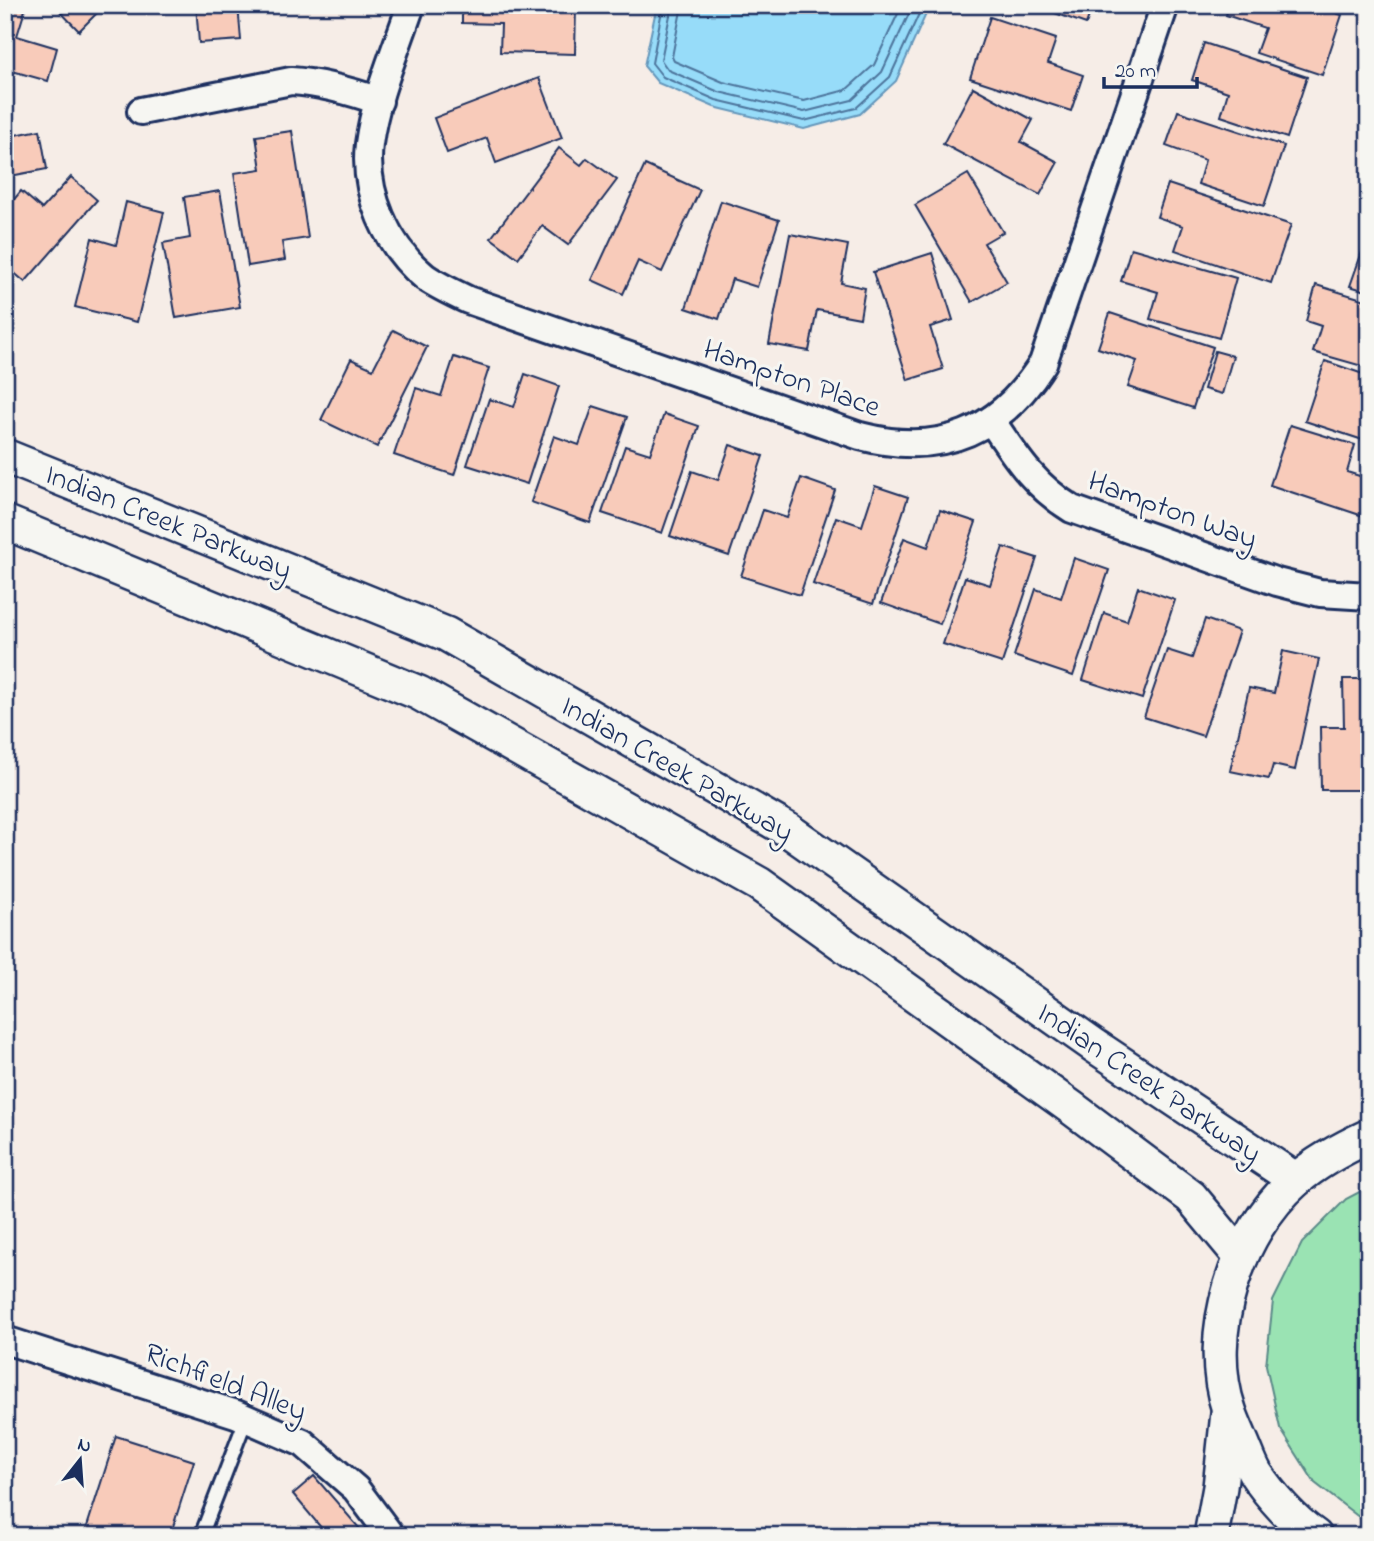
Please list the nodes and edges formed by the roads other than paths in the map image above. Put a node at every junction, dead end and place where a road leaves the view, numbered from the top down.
1 (411, 5) edge
2 (1165, 5) edge
3 (379, 101) junction
4 (141, 111) dead end
5 (991, 420) junction
6 (5, 456) edge
7 (5, 522) edge
8 (1369, 596) edge
9 (1369, 1136) edge
10 (1296, 1180) junction
11 (1241, 1257) junction
12 (5, 1340) edge
13 (1228, 1408) junction
14 (246, 1419) junction
15 (201, 1536) edge
16 (391, 1536) edge
17 (1211, 1536) edge
18 (1315, 1536) edge

1 - 3 street, Hampton Place
2 - 5 street, Hampton Place
3 - 4 street
3 - 5 street, Hampton Place
5 - 8 street, Hampton Way
6 - 10 street, Indian Creek Parkway
7 - 11 street, Indian Creek Parkway
9 - 10 street
10 - 11 street
11 - 13 street
12 - 14 street, Richfield Alley
13 - 17 street
13 - 18 street
14 - 15 lane
14 - 16 street, Richfield Alley

